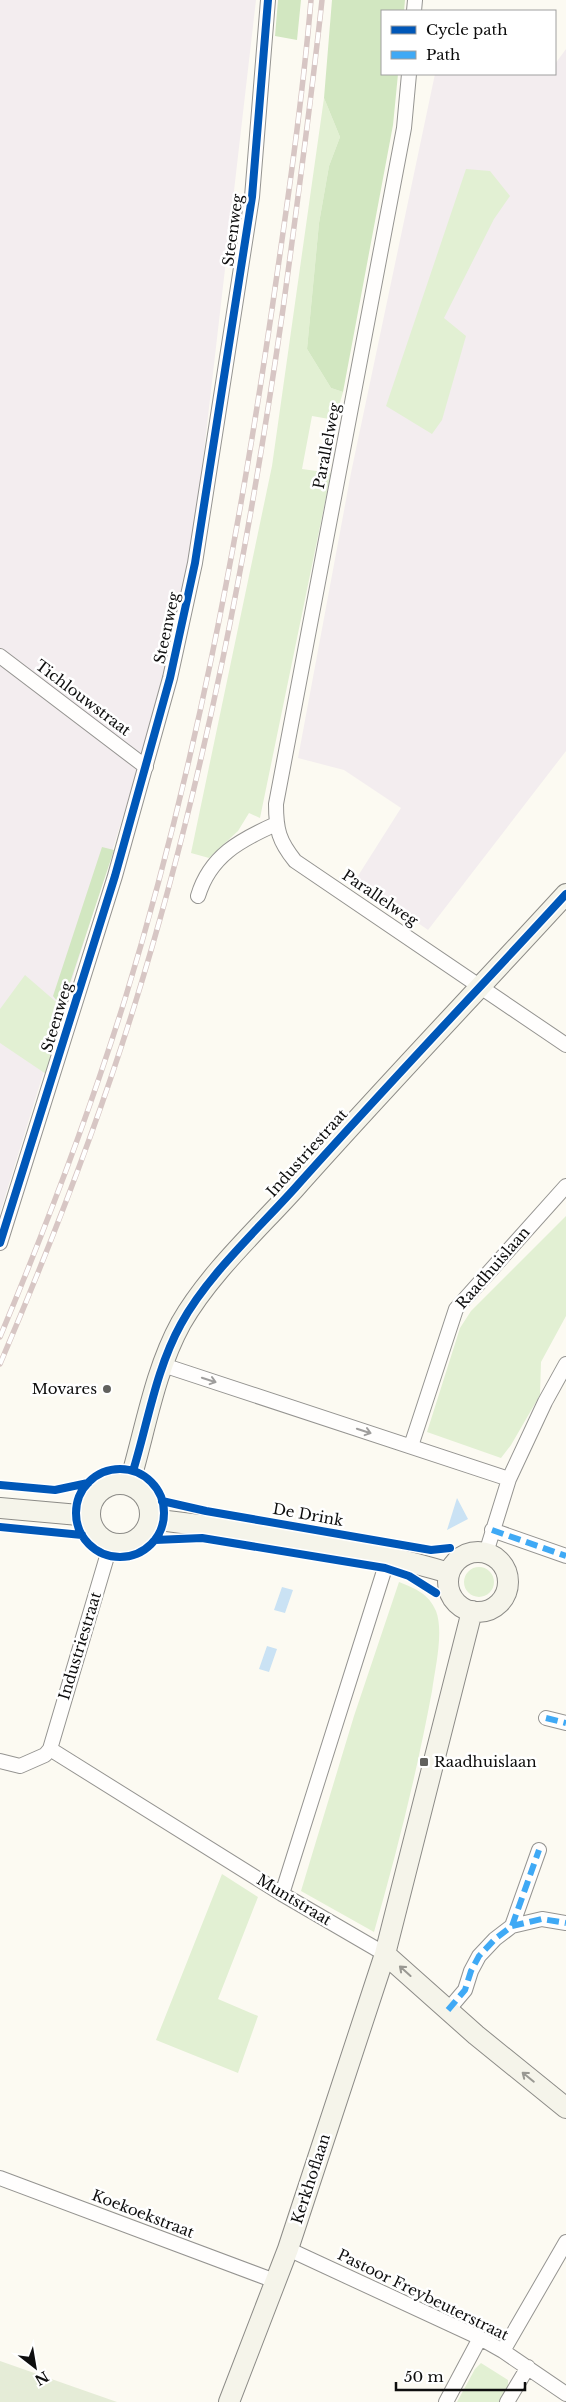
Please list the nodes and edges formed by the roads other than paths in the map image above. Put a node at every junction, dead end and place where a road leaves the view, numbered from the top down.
1 (268, 0) edge
2 (409, 75) edge
3 (0, 656) edge
4 (146, 767) junction
5 (276, 824) junction
6 (566, 894) edge
7 (198, 896) dead end
8 (480, 988) junction
9 (566, 1045) edge
10 (566, 1186) edge
11 (0, 1243) edge
12 (566, 1364) edge
13 (163, 1365) junction
14 (410, 1446) junction
15 (509, 1479) junction
16 (129, 1485) junction
17 (0, 1508) edge
18 (90, 1516) junction
19 (150, 1519) junction
20 (492, 1530) junction
21 (111, 1543) junction
22 (486, 1552) junction
23 (389, 1555) junction
24 (566, 1556) edge
25 (449, 1573) junction
26 (472, 1611) junction
27 (546, 1718) dead end
28 (566, 1723) edge
29 (50, 1749) junction
30 (0, 1761) edge
31 (539, 1850) dead end
32 (282, 1894) junction
33 (566, 1923) edge
34 (512, 1926) junction
35 (386, 1954) junction
36 (448, 2010) junction
37 (566, 2108) edge
38 (0, 2178) edge
39 (566, 2242) edge
40 (288, 2249) junction
41 (275, 2282) junction
42 (480, 2338) junction
43 (503, 2351) junction
44 (528, 2367) junction
45 (566, 2394) edge
46 (229, 2402) edge
47 (446, 2402) edge
48 (507, 2402) edge

1 - 4 street, Steenweg
2 - 5 street, Parallelweg
3 - 4 street, Tichlouwstraat
4 - 11 street, Steenweg
5 - 7 street
5 - 8 street, Parallelweg
6 - 8 street, Industriestraat
8 - 9 street, Parallelweg
8 - 13 street, Industriestraat
10 - 14 street, Raadhuislaan
12 - 15 street
13 -> 14 street
13 - 16 street, Industriestraat
14 - 15 street
15 - 20 street
16 - 18 street
16 - 19 street
17 - 18 street
18 - 21 street
19 - 21 street
19 - 23 street, De Drink
20 - 22 street
20 - 24 street
21 - 29 street, Industriestraat
22 - 25 street
22 - 26 street
23 - 25 street, De Drink
23 - 32 street
25 - 26 street
26 - 35 street
27 - 28 street
29 - 30 street
29 - 32 street, Muntstraat
31 - 34 street
32 - 35 street, Muntstraat
33 - 34 street
34 - 36 street
36 -> 35 street, Muntstraat
35 - 40 street, Kerkhoflaan
37 -> 36 street, Muntstraat
38 - 41 street, Koekoekstraat
39 - 43 street
40 - 41 street, Kerkhoflaan
40 - 42 street, Pastoor Freybeuterstraat
41 - 46 street, Kerkhoflaan
42 - 43 street, Pastoor Freybeuterstraat
42 - 47 street
43 - 44 street, Pastoor Freybeuterstraat
44 - 45 street, Pastoor Freybeuterstraat
44 - 48 street

